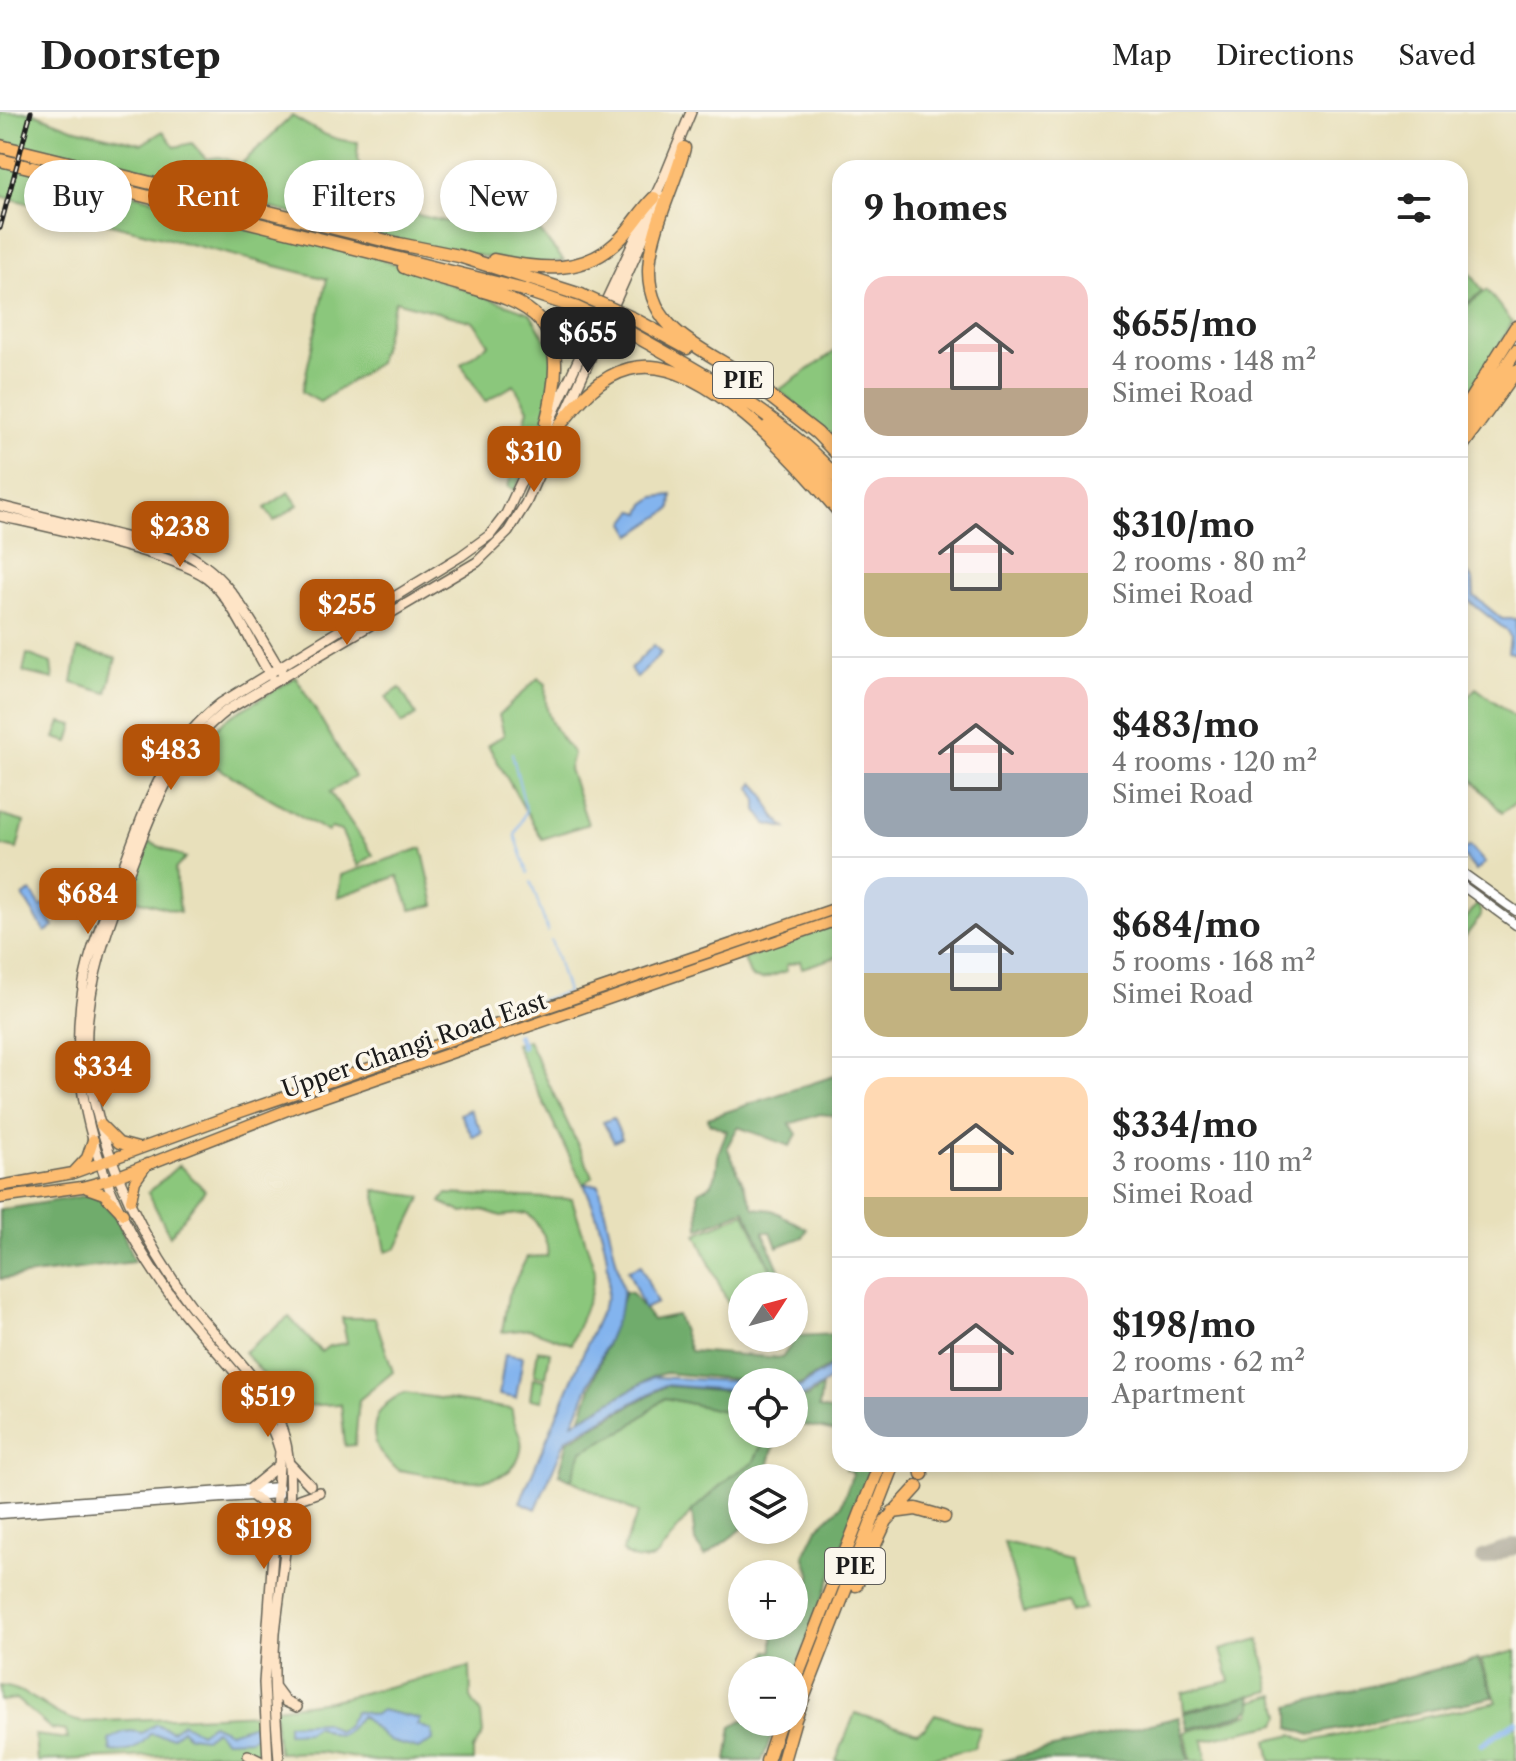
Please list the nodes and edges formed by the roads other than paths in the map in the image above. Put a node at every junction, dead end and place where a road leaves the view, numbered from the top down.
1 (691, 112) edge
2 (697, 112) edge
3 (0, 146) edge
4 (684, 148) junction
5 (0, 160) edge
6 (654, 198) junction
7 (348, 245) junction
8 (459, 256) junction
9 (605, 313) junction
10 (630, 324) junction
11 (1515, 326) edge
12 (661, 350) junction
13 (1516, 351) edge
14 (1516, 371) edge
15 (769, 394) junction
16 (1468, 394) edge
17 (1468, 403) edge
18 (1468, 422) edge
19 (552, 425) junction
20 (776, 433) junction
21 (1468, 438) edge
22 (832, 449) edge
23 (799, 470) junction
24 (832, 480) edge
25 (832, 481) edge
26 (832, 505) edge
27 (0, 506) edge
28 (0, 516) edge
29 (282, 673) junction
30 (272, 679) junction
31 (224, 707) junction
32 (1468, 877) edge
33 (1468, 890) edge
34 (832, 910) edge
35 (1516, 911) edge
36 (832, 922) edge
37 (1516, 925) edge
38 (629, 980) junction
39 (608, 987) junction
40 (638, 991) junction
41 (620, 996) junction
42 (552, 1005) junction
43 (562, 1016) junction
44 (362, 1070) junction
45 (373, 1080) junction
46 (101, 1125) junction
47 (93, 1140) junction
48 (141, 1148) junction
49 (114, 1159) junction
50 (148, 1163) junction
51 (102, 1164) junction
52 (73, 1173) junction
53 (121, 1175) junction
54 (108, 1180) junction
55 (0, 1186) edge
56 (82, 1187) junction
57 (0, 1198) edge
58 (131, 1200) junction
59 (123, 1214) junction
60 (285, 1463) junction
61 (877, 1472) edge
62 (891, 1472) edge
63 (920, 1475) edge
64 (310, 1485) dead end
65 (282, 1491) junction
66 (251, 1492) junction
67 (319, 1492) dead end
68 (893, 1512) junction
69 (1, 1513) edge
70 (286, 1513) junction
71 (944, 1517) dead end
72 (276, 1523) junction
73 (805, 1656) edge
74 (817, 1668) junction
75 (273, 1684) junction
76 (297, 1707) dead end
77 (775, 1736) edge
78 (248, 1755) dead end
79 (260, 1761) edge
80 (268, 1761) edge
81 (279, 1761) edge
82 (767, 1761) edge
83 (783, 1761) edge

1 - 6 main road
2 - 4 main road
3 - 8 highway, PIE
4 - 9 main road
4 - 15 highway
5 - 7 highway, PIE
6 - 8 highway
6 - 9 main road
7 - 10 highway, PIE, bridge
7 - 19 highway
8 - 10 highway, PIE, bridge
9 - 19 main road
10 - 12 highway, PIE
10 - 15 highway, PIE
11 - 16 highway
11 - 17 highway
12 - 20 highway
12 - 24 highway, PIE
13 - 18 highway
14 - 21 highway
15 - 22 highway, PIE
19 - 23 highway
19 - 29 main road
20 - 23 highway
20 - 25 highway
23 - 26 highway
27 - 29 main road
28 - 30 main road
29 - 30 main road
30 - 31 main road
31 - 46 main road
31 - 47 main road
32 - 35 street
33 - 37 street
34 - 38 main road, Upper Changi Road East
36 - 40 main road, Upper Changi Road East
38 - 39 main road, Upper Changi Road East
38 - 40 main road
39 - 41 main road
39 - 42 main road, Upper Changi Road East
40 - 41 main road, Upper Changi Road East
41 - 43 main road, Upper Changi Road East
42 - 43 main road
42 - 44 main road, Upper Changi Road East
43 - 45 main road, Upper Changi Road East
44 - 45 main road
44 - 48 main road, Upper Changi Road East
45 - 50 main road, Upper Changi Road East
46 - 48 main road
46 - 49 main road
47 - 51 main road
47 - 52 main road
48 - 49 main road, Upper Changi Road East
49 - 51 main road, Upper Changi Road East
49 - 53 main road
50 - 53 main road, Upper Changi Road East
50 - 58 main road
51 - 52 main road, Upper Changi Road East
51 - 54 main road
52 - 55 main road, Upper Changi Road East
53 - 54 main road, Upper Changi Road East
53 - 58 main road
54 - 56 main road, Upper Changi Road East
54 - 59 main road
56 - 57 main road, Upper Changi Road East
56 - 59 main road
58 - 60 main road
59 - 60 main road
60 - 64 main road
60 - 65 main road
60 - 66 main road
61 - 73 highway, PIE
62 - 74 highway, PIE
63 - 68 highway
65 - 66 street
65 - 70 main road
65 - 72 main road
66 - 69 street
66 - 72 main road
67 - 70 main road
68 - 71 highway
68 - 74 highway
70 - 75 main road
72 - 80 main road
74 - 83 highway, PIE
75 - 76 main road
75 - 81 main road
77 - 82 highway
78 - 79 main road

